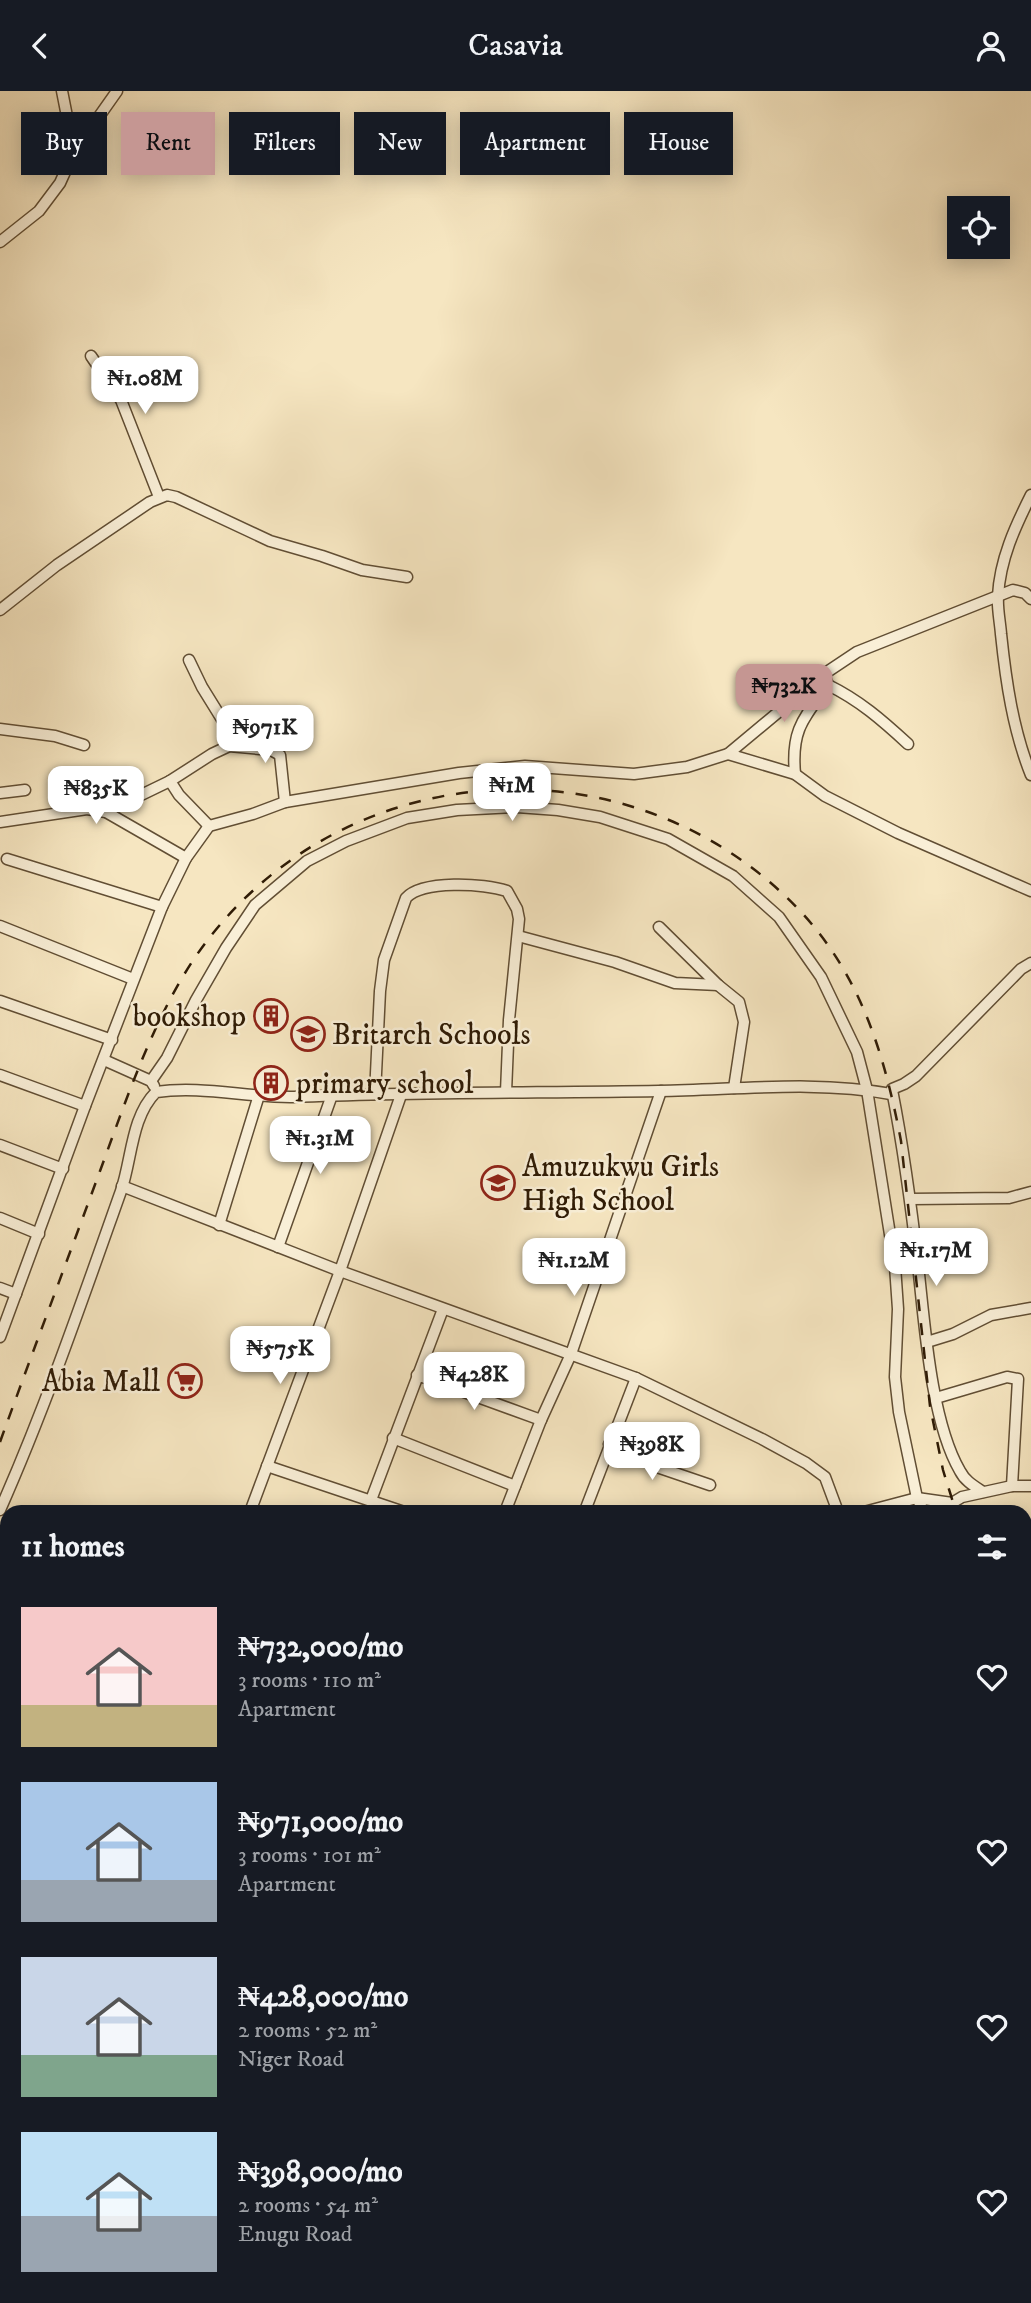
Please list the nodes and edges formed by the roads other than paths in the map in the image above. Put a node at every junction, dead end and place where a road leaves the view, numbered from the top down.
1 (62, 91) edge
2 (117, 91) edge
3 (66, 112) edge
4 (102, 112) edge
5 (64, 175) edge
6 (0, 242) edge
7 (91, 356) dead end
8 (1031, 495) edge
9 (159, 497) junction
10 (407, 577) dead end
11 (998, 597) junction
12 (1031, 599) edge
13 (0, 610) edge
14 (189, 660) dead end
15 (826, 679) junction
16 (0, 729) edge
17 (908, 744) dead end
18 (84, 745) dead end
19 (229, 746) junction
20 (728, 754) junction
21 (795, 774) junction
22 (1031, 775) edge
23 (170, 781) junction
24 (24, 790) dead end
25 (0, 793) edge
26 (285, 802) junction
27 (106, 812) junction
28 (0, 823) edge
29 (209, 826) junction
30 (186, 858) junction
31 (7, 859) dead end
32 (1031, 891) edge
33 (162, 907) junction
34 (0, 926) edge
35 (659, 926) dead end
36 (517, 936) junction
37 (1031, 963) edge
38 (134, 979) junction
39 (718, 985) junction
40 (0, 1001) edge
41 (112, 1039) junction
42 (104, 1060) junction
43 (0, 1075) edge
44 (151, 1080) junction
45 (734, 1089) junction
46 (892, 1089) junction
47 (867, 1090) junction
48 (660, 1091) junction
49 (156, 1092) junction
50 (506, 1092) junction
51 (402, 1093) junction
52 (374, 1094) junction
53 (259, 1095) junction
54 (332, 1095) junction
55 (85, 1106) junction
56 (0, 1145) edge
57 (63, 1168) junction
58 (122, 1186) junction
59 (1031, 1192) edge
60 (911, 1199) junction
61 (0, 1218) edge
62 (219, 1224) junction
63 (39, 1234) junction
64 (278, 1247) junction
65 (340, 1271) junction
66 (0, 1288) edge
67 (16, 1294) junction
68 (1031, 1308) edge
69 (443, 1309) junction
70 (0, 1337) edge
71 (927, 1342) junction
72 (571, 1354) junction
73 (417, 1375) junction
74 (636, 1378) junction
75 (936, 1398) junction
76 (541, 1420) junction
77 (393, 1438) junction
78 (609, 1444) junction
79 (267, 1466) junction
80 (710, 1485) dead end
81 (515, 1486) junction
82 (1012, 1486) junction
83 (1031, 1486) edge
84 (983, 1492) junction
85 (917, 1498) junction
86 (371, 1500) junction
87 (2, 1505) edge
88 (253, 1505) edge
89 (385, 1505) edge
90 (508, 1505) edge
91 (590, 1505) edge
92 (835, 1505) edge
93 (890, 1505) edge
94 (920, 1505) edge

1 - 3 street
2 - 4 street
5 - 6 street
7 - 9 street
8 - 11 street
9 - 10 street
9 - 13 street
11 - 12 street
11 - 15 street
11 - 22 street
14 - 19 street
15 - 17 street
15 - 20 street
15 - 21 street
16 - 18 street
19 - 23 street
19 - 26 street
20 - 21 street
20 - 26 street
21 - 32 street
23 - 27 street
23 - 29 street
24 - 25 street
26 - 29 street
27 - 28 street
27 - 30 street
29 - 30 street
30 - 33 street
31 - 33 street
33 - 38 street
34 - 38 street
35 - 39 street
36 - 39 street
36 - 50 street
36 - 52 street
37 - 46 street
38 - 41 street
39 - 45 street
40 - 41 street
41 - 42 street
42 - 44 street
42 - 55 street
43 - 55 street
44 - 47 street
44 - 49 street
45 - 47 street
45 - 48 street
46 - 47 street
46 - 60 street
47 - 85 street
48 - 50 street
48 - 72 street
49 - 53 street
49 - 58 street
50 - 51 street
51 - 52 street
51 - 65 street
52 - 54 street
53 - 54 street
53 - 62 street
54 - 64 street
55 - 57 street
56 - 57 street
57 - 63 street
58 - 62 street
58 - 87 street
59 - 60 street
60 - 71 street
61 - 63 street
62 - 64 street
63 - 67 street
64 - 65 street
65 - 69 street
65 - 79 street
66 - 67 street
67 - 70 street
68 - 71 street
69 - 72 street
69 - 73 street
71 - 75 street
72 - 74 street
72 - 76 street
73 - 76 street
73 - 77 street
74 - 78 street
74 - 92 street
75 - 82 street
75 - 84 street
76 - 81 street
77 - 81 street
77 - 86 street
78 - 80 street
78 - 91 street
79 - 86 street
79 - 88 street
81 - 90 street
82 - 83 street
82 - 84 street
84 - 85 street
85 - 93 street
85 - 94 street
86 - 89 street

